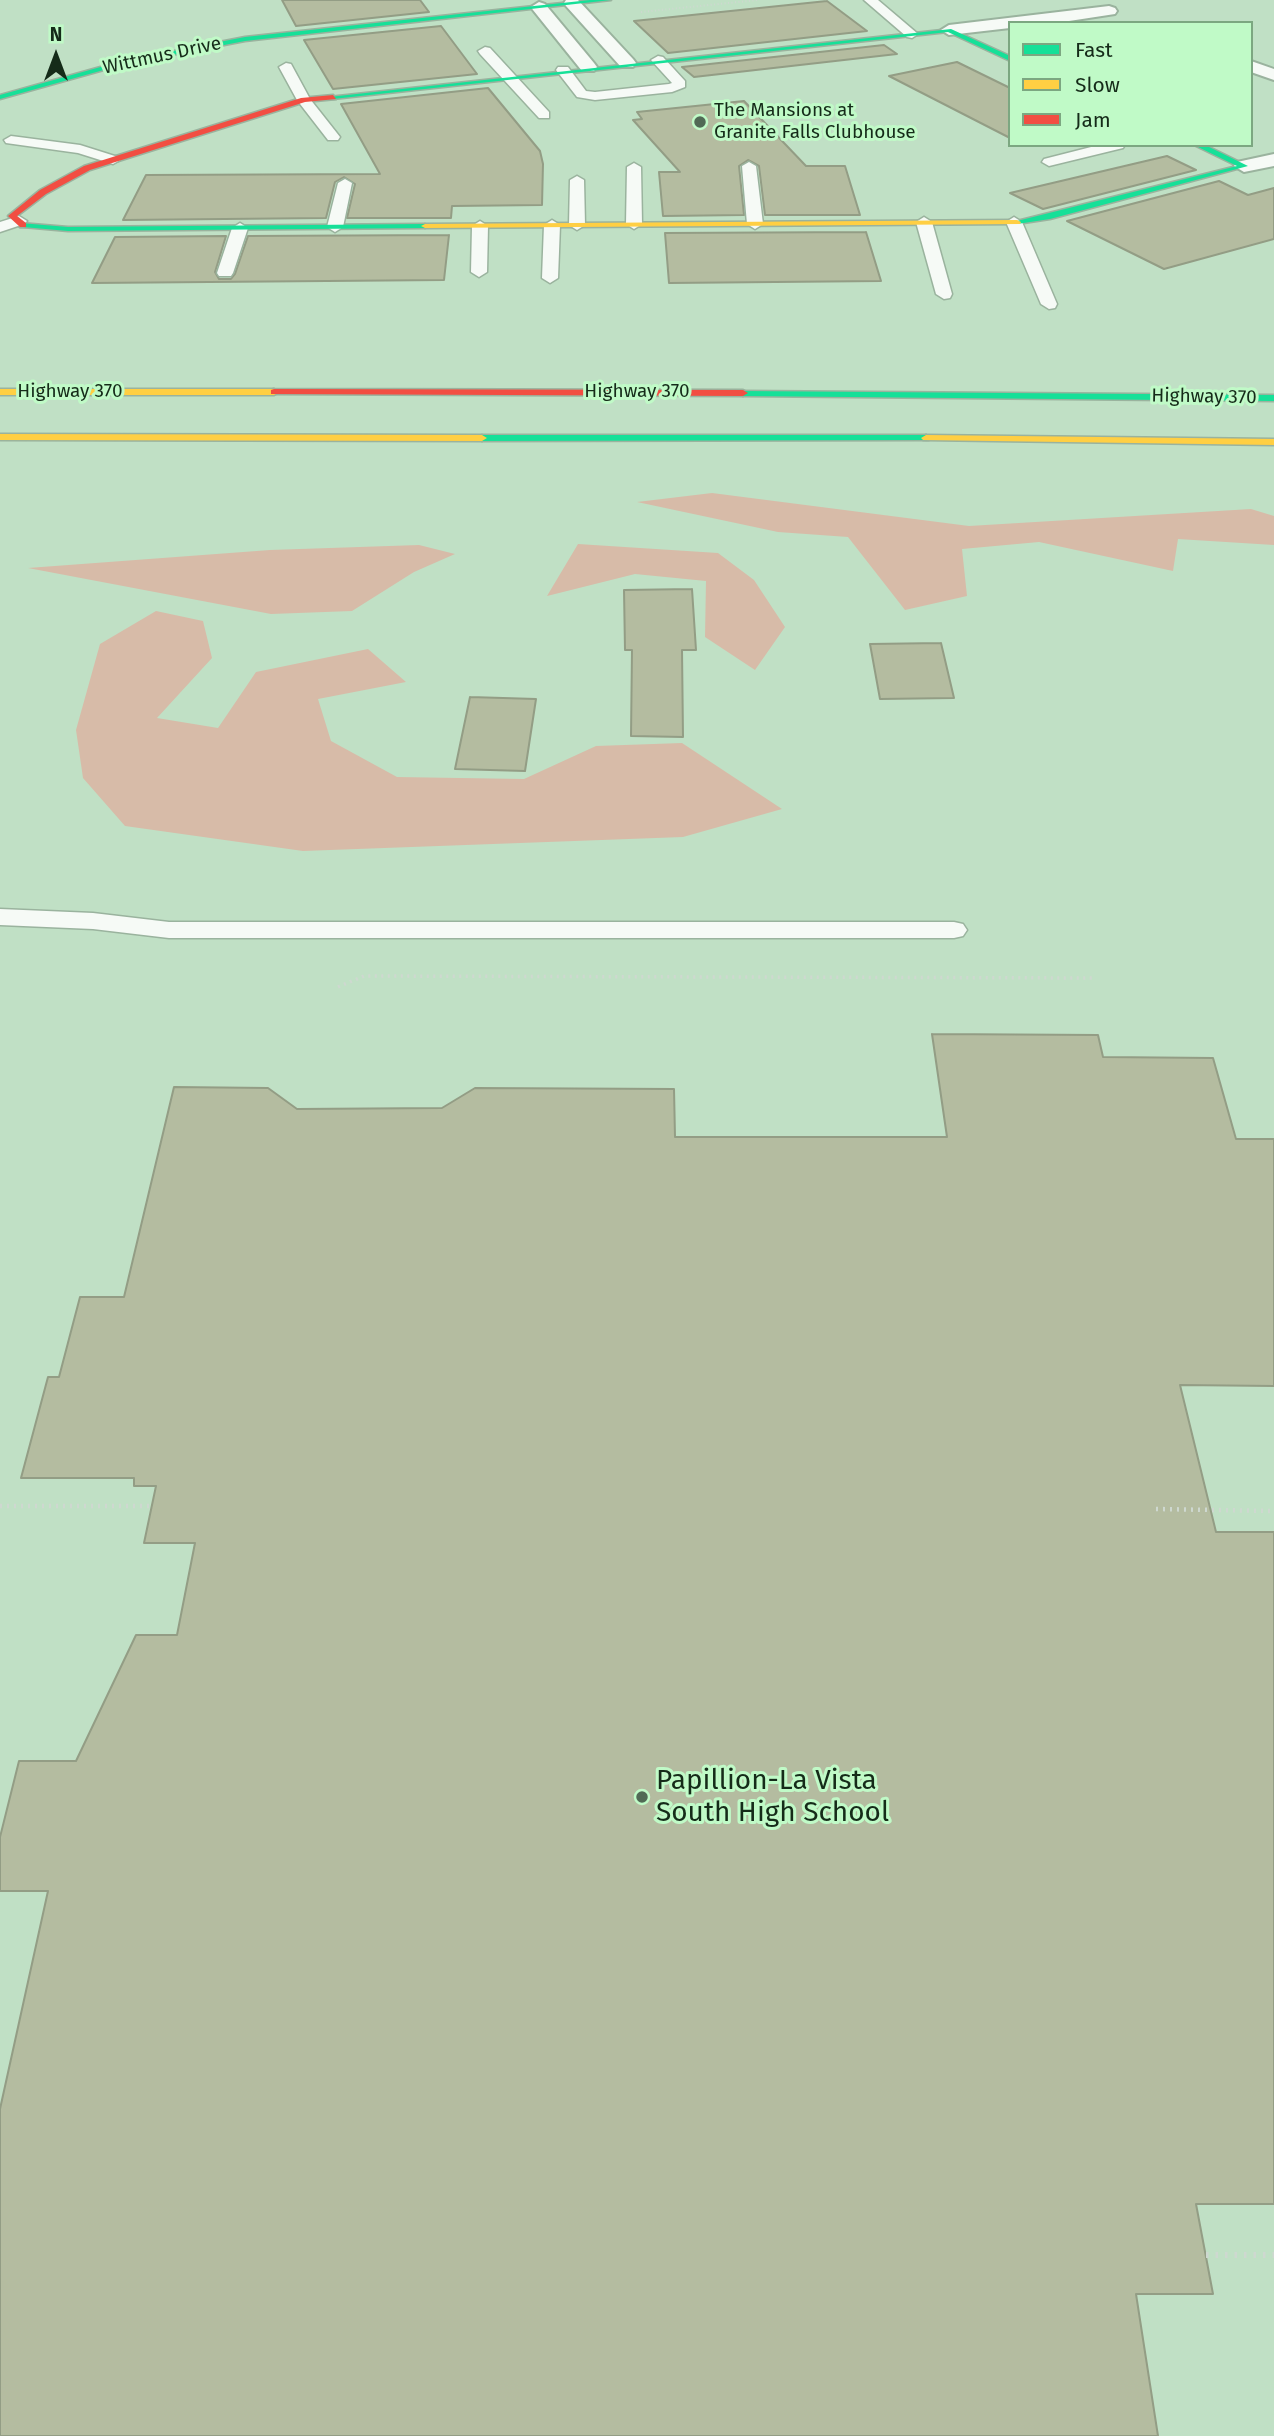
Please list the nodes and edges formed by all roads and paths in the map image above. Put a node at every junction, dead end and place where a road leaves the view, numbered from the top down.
1 (608, 0) edge
2 (870, 0) edge
3 (1083, 0) edge
4 (547, 4) edge
5 (572, 4) junction
6 (1036, 21) edge
7 (1008, 23) edge
8 (327, 28) junction
9 (949, 30) junction
10 (912, 34) junction
11 (485, 51) dead end
12 (1008, 58) edge
13 (72, 60) dead end
14 (658, 60) junction
15 (627, 63) junction
16 (286, 67) dead end
17 (588, 67) junction
18 (1253, 67) edge
19 (563, 70) junction
20 (1274, 75) edge
21 (509, 77) junction
22 (3, 94) edge
23 (304, 100) junction
24 (544, 115) dead end
25 (332, 136) dead end
26 (12, 139) dead end
27 (1110, 147) edge
28 (1202, 147) edge
29 (113, 160) junction
30 (1274, 160) edge
31 (1049, 162) dead end
32 (749, 166) dead end
33 (1244, 166) junction
34 (634, 167) dead end
35 (577, 180) dead end
36 (345, 183) dead end
37 (19, 221) junction
38 (924, 222) junction
39 (1014, 222) junction
40 (634, 224) junction
41 (755, 224) junction
42 (552, 225) junction
43 (577, 225) junction
44 (480, 226) junction
45 (0, 227) edge
46 (335, 227) junction
47 (240, 228) junction
48 (479, 272) dead end
49 (225, 273) dead end
50 (550, 278) dead end
51 (944, 293) dead end
52 (1049, 304) dead end
53 (0, 392) edge
54 (1274, 398) edge
55 (0, 437) edge
56 (1274, 442) edge
57 (0, 917) edge
58 (954, 930) dead end
59 (1094, 978) dead end
60 (338, 988) dead end
61 (0, 1506) edge
62 (152, 1506) dead end
63 (1156, 1510) dead end
64 (1274, 1511) edge
65 (1206, 2255) dead end
66 (1274, 2255) edge

1 - 5 main road, Wittmus Drive
2 - 10 lane
3 - 6 street
4 - 5 main road, Wittmus Drive
4 - 8 main road, Wittmus Drive
4 - 17 street
5 - 15 street
7 - 9 street
8 - 13 main road, Wittmus Drive
8 - 22 main road, Wittmus Drive
9 - 10 main road
9 - 12 main road
10 - 14 main road
11 - 21 lane
14 - 15 main road
14 - 19 lane
15 - 17 main road
16 - 23 lane
17 - 19 main road
18 - 20 street
19 - 21 main road
21 - 23 main road
21 - 24 lane
23 - 25 lane
23 - 29 main road
26 - 29 lane
27 - 31 lane
28 - 33 main road
29 - 37 main road
30 - 33 street
32 - 41 lane
33 - 39 main road
34 - 40 lane
35 - 43 lane
36 - 46 lane
37 - 45 lane
37 - 47 main road
38 - 39 main road
38 - 41 main road
38 - 51 lane
39 - 52 lane
40 - 41 main road
40 - 43 main road
42 - 43 main road
42 - 44 main road
42 - 50 lane
44 - 46 main road
44 - 48 lane
46 - 47 main road
47 - 49 lane
53 - 54 main road, Highway 370
55 - 56 main road, Highway 370
57 - 58 lane
59 - 60 path
61 - 62 path
63 - 64 path
65 - 66 path

